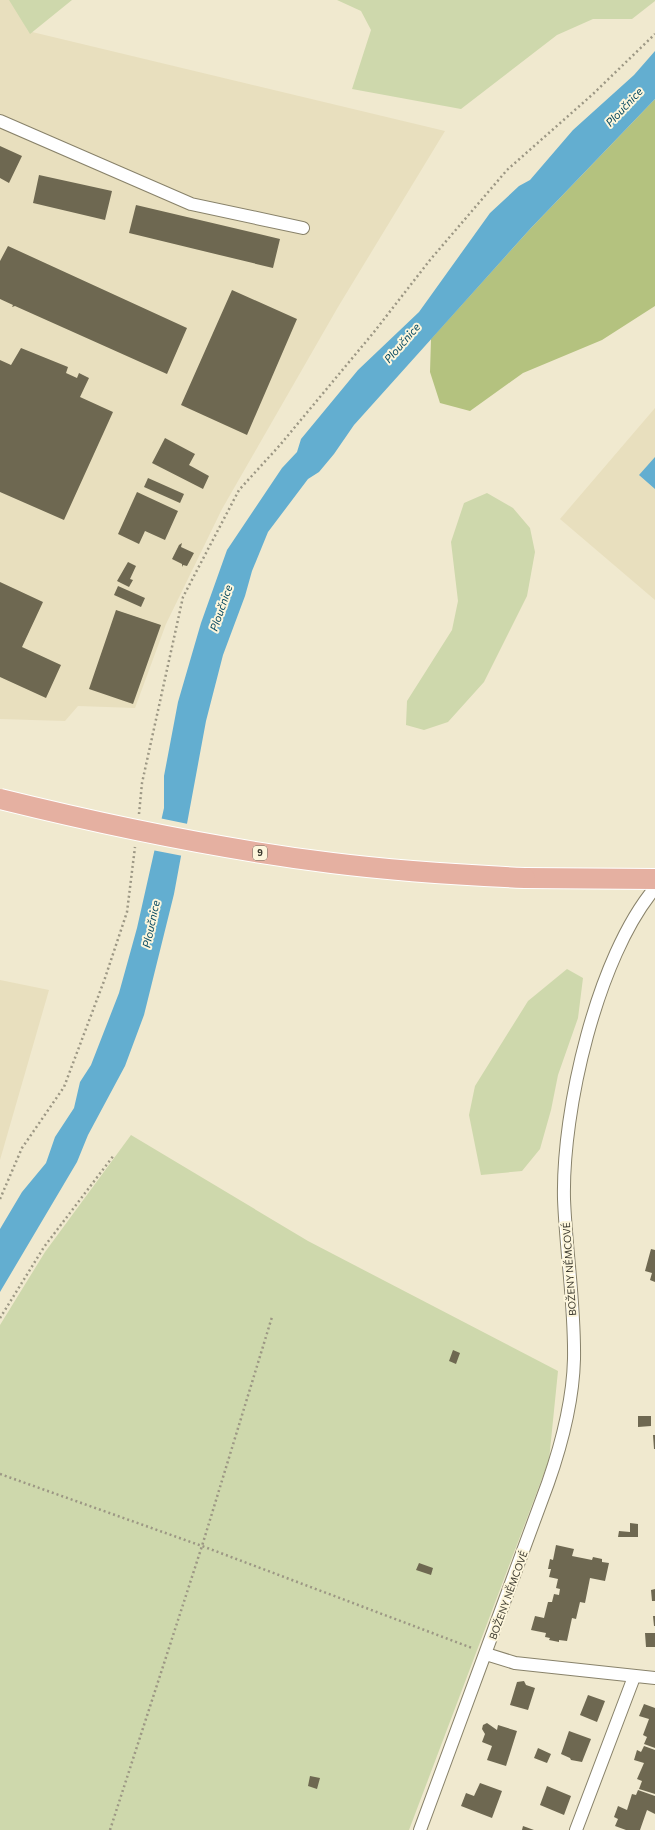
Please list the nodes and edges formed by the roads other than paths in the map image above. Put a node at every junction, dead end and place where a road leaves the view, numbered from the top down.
1 (0, 121) edge
2 (303, 228) dead end
3 (0, 799) edge
4 (655, 879) edge
5 (655, 888) edge
6 (486, 1654) junction
7 (634, 1677) junction
8 (655, 1678) edge
9 (420, 1830) edge
10 (576, 1830) edge

1 - 2 street
3 - 4 main road, 9, bridge
5 - 6 street, BOŽENY NĚMCOVÉ
6 - 7 street
6 - 9 street, BOŽENY NĚMCOVÉ
7 - 8 street
7 - 10 street

